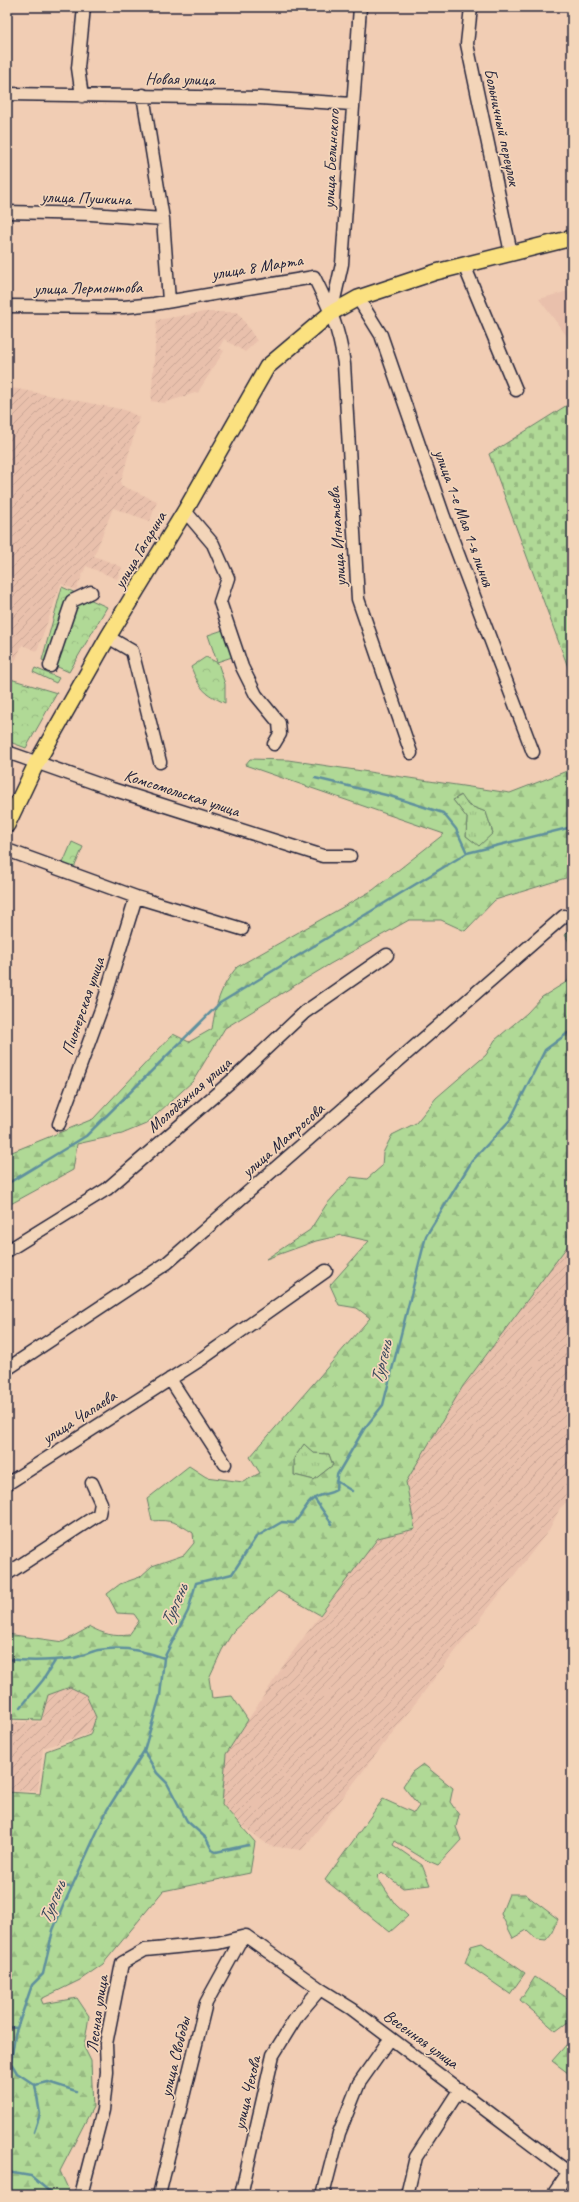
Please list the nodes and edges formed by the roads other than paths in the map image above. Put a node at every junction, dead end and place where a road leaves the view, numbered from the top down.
1 (84, 7) edge
2 (360, 7) edge
3 (471, 7) edge
4 (7, 94) edge
5 (143, 95) junction
6 (82, 96) junction
7 (352, 104) junction
8 (7, 212) edge
9 (163, 218) junction
10 (572, 238) edge
11 (511, 252) junction
12 (464, 265) junction
13 (358, 298) junction
14 (169, 301) junction
15 (7, 306) edge
16 (331, 313) junction
17 (516, 390) dead end
18 (185, 511) junction
19 (91, 592) dead end
20 (108, 638) junction
21 (50, 666) dead end
22 (274, 744) dead end
23 (7, 752) edge
24 (534, 752) dead end
25 (411, 753) dead end
26 (160, 762) dead end
27 (36, 764) junction
28 (7, 825) edge
29 (7, 850) edge
30 (350, 856) dead end
31 (136, 897) junction
32 (564, 916) dead end
33 (242, 929) dead end
34 (387, 955) dead end
35 (58, 1124) dead end
36 (7, 1251) edge
37 (326, 1271) dead end
38 (7, 1369) edge
39 (170, 1379) junction
40 (225, 1464) dead end
41 (92, 1483) dead end
42 (7, 1484) edge
43 (7, 1574) edge
44 (246, 1936) junction
45 (320, 1989) junction
46 (390, 2038) junction
47 (460, 2089) junction
48 (570, 2174) edge
49 (81, 2195) edge
50 (159, 2195) edge
51 (241, 2195) edge
52 (323, 2195) edge
53 (407, 2195) edge
54 (552, 2195) edge

1 - 6 street
2 - 7 street, улица Белинского
3 - 11 street, Больничный переулок
4 - 6 street, Новая улица
5 - 6 street, Новая улица
5 - 7 street, Новая улица
5 - 9 street
7 - 16 street, улица Белинского
8 - 9 street, улица Пушкина
9 - 14 street
10 - 11 main road
11 - 12 main road
12 - 13 main road
12 - 17 street
13 - 16 main road
13 - 24 street, улица 1-е Мая 1-я линия
14 - 15 street, улица Лермонтова
14 - 16 street, улица 8 Марта
16 - 18 main road, улица Гагарина
16 - 25 street, улица Игнатьева
18 - 20 main road, улица Гагарина
18 - 22 street
19 - 21 street
20 - 26 street
20 - 27 main road, улица Гагарина
23 - 27 street, Комсомольская улица
27 - 28 main road, улица Гагарина
27 - 30 street, Комсомольская улица
29 - 31 street
31 - 33 street
31 - 35 street, Пионерская улица
32 - 38 street, улица Матросова
34 - 36 street, Молодёжная улица
37 - 39 street, улица Чапаева
39 - 40 street
39 - 42 street, улица Чапаева
41 - 43 street
44 - 45 street, Весенняя улица
44 - 49 street, Лесная улица
44 - 50 street, улица Свободы
45 - 46 street, Весенняя улица
45 - 51 street, улица Чехова
46 - 47 street, Весенняя улица
46 - 52 street
47 - 48 street, Весенняя улица
47 - 53 street
48 - 54 street

